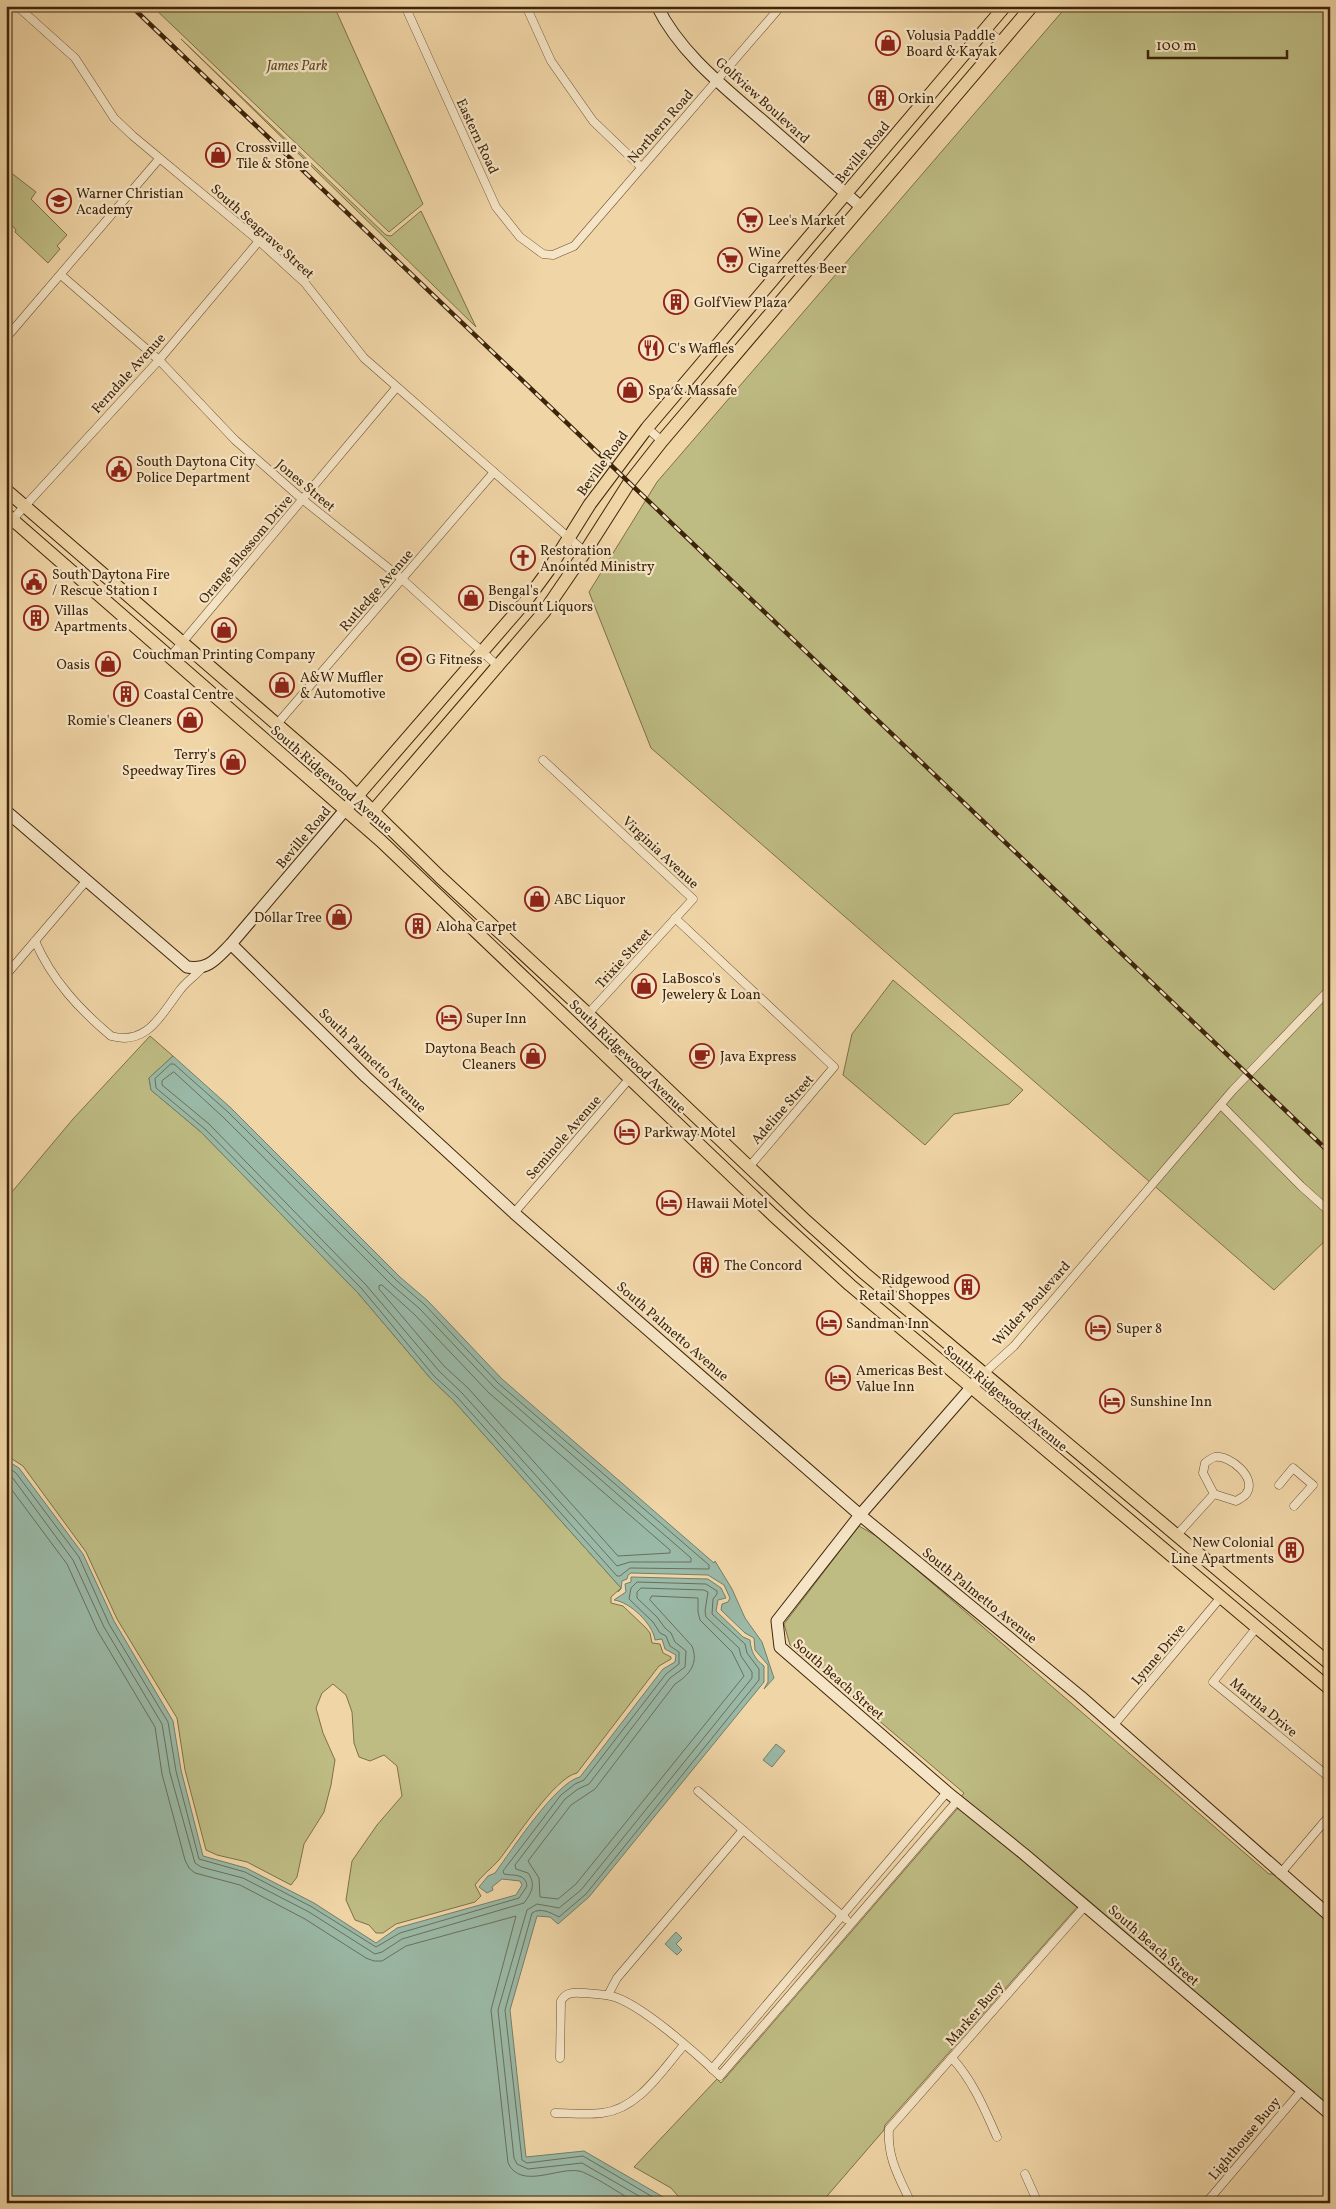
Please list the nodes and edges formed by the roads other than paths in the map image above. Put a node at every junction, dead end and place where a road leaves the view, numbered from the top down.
1 (17, 6) edge
2 (404, 6) edge
3 (526, 6) edge
4 (657, 6) edge
5 (781, 6) edge
6 (1005, 6) edge
7 (1032, 6) edge
8 (986, 29) junction
9 (1002, 42) junction
10 (717, 81) junction
11 (159, 158) junction
12 (641, 167) junction
13 (846, 194) junction
14 (861, 207) junction
15 (259, 240) junction
16 (553, 255) joint
17 (61, 275) junction
18 (6, 338) edge
19 (159, 360) junction
20 (396, 388) junction
21 (647, 428) junction
22 (662, 441) junction
23 (494, 472) junction
24 (6, 490) edge
25 (302, 499) junction
26 (25, 505) junction
27 (9, 517) edge
28 (570, 539) junction
29 (585, 552) junction
30 (402, 579) junction
31 (184, 643) junction
32 (482, 652) junction
33 (170, 657) junction
34 (498, 667) junction
35 (277, 724) junction
36 (544, 760) dead end
37 (358, 796) junction
38 (345, 810) junction
39 (6, 811) edge
40 (373, 812) junction
41 (361, 825) junction
42 (87, 880) junction
43 (675, 918) junction
44 (35, 941) junction
45 (231, 944) junction
46 (202, 968) junction
47 (6, 975) edge
48 (1330, 989) edge
49 (540, 993) junction
50 (584, 1010) junction
51 (630, 1078) junction
52 (1221, 1104) junction
53 (709, 1154) junction
54 (749, 1167) junction
55 (1330, 1212) edge
56 (514, 1213) junction
57 (982, 1375) junction
58 (971, 1388) junction
59 (1279, 1485) dead end
60 (1214, 1494) junction
61 (1294, 1506) dead end
62 (860, 1515) junction
63 (1176, 1536) junction
64 (1221, 1597) junction
65 (1257, 1627) junction
66 (780, 1647) joint
67 (1330, 1664) edge
68 (1330, 1689) edge
69 (1113, 1726) junction
70 (1330, 1778) edge
71 (698, 1791) dead end
72 (947, 1792) junction
73 (957, 1800) junction
74 (1330, 1815) edge
75 (743, 1830) junction
76 (1280, 1874) junction
77 (1085, 1906) junction
78 (842, 1916) junction
79 (1330, 1916) edge
80 (851, 1924) junction
81 (608, 1995) junction
82 (684, 2045) junction
83 (560, 2058) dead end
84 (952, 2058) junction
85 (712, 2069) junction
86 (1302, 2090) junction
87 (555, 2113) dead end
88 (1330, 2114) edge
89 (997, 2137) dead end
90 (1025, 2174) dead end
91 (911, 2203) edge
92 (1038, 2203) edge
93 (1206, 2203) edge

1 - 11 street, South Seagrave Street
2 - 16 street, Eastern Road
3 - 12 street
4 - 10 street, Golfview Boulevard
5 - 10 street, Northern Road
6 - 8 main road, Beville Road
7 - 9 main road
8 - 9 street
8 - 13 main road, Beville Road
9 - 14 main road
10 - 12 street, Northern Road
10 - 13 street, Golfview Boulevard
11 - 15 street, South Seagrave Street
11 - 17 street
12 - 16 street, Northern Road
13 - 14 street, Golfview Boulevard
13 - 21 main road, Beville Road
14 - 22 main road
15 - 19 street, Ferndale Avenue
15 - 20 street, South Seagrave Street
17 - 18 street
17 - 19 street, Jones Street
19 - 25 street, Jones Street
19 - 26 street, Ferndale Avenue
20 - 23 street, South Seagrave Street
20 - 25 street, Orange Blossom Drive
21 - 22 street
21 - 28 main road, Beville Road
22 - 29 main road
23 - 28 street, South Seagrave Street
23 - 30 street, Rutledge Avenue
24 - 26 main road, South Ridgewood Avenue
25 - 30 street, Jones Street
25 - 31 street, Orange Blossom Drive
26 - 27 street, Ferndale Avenue
26 - 31 main road, South Ridgewood Avenue
27 - 33 main road, South Ridgewood Avenue
28 - 29 street, South Seagrave Street
28 - 32 main road, Beville Road
29 - 34 main road
30 - 32 street, Jones Street
30 - 35 street, Rutledge Avenue
31 - 33 street, Orange Blossom Drive
31 - 35 main road, South Ridgewood Avenue
32 - 34 street, Jones Street
32 - 37 main road, Beville Road
33 - 38 main road, South Ridgewood Avenue
34 - 40 main road
35 - 37 main road, South Ridgewood Avenue
36 - 43 street, Virginia Avenue
37 - 38 main road, Beville Road
37 - 40 main road, South Ridgewood Avenue
38 - 41 main road, South Ridgewood Avenue
38 - 45 street, Beville Road
39 - 42 street
40 - 41 main road
40 - 50 main road, South Ridgewood Avenue
41 - 49 main road, South Ridgewood Avenue
42 - 44 street
42 - 46 street
43 - 50 street, Trixie Street
43 - 54 street, Adeline Street
44 - 46 street
44 - 47 street
45 - 46 street
45 - 56 street, South Palmetto Avenue
48 - 52 street, Wilder Boulevard
49 - 50 main road
49 - 51 main road, South Ridgewood Avenue
50 - 54 main road, South Ridgewood Avenue
51 - 53 main road, South Ridgewood Avenue
51 - 56 street, Seminole Avenue
52 - 55 street
52 - 57 street, Wilder Boulevard
53 - 54 main road
53 - 58 main road, South Ridgewood Avenue
54 - 57 main road, South Ridgewood Avenue
56 - 62 street, South Palmetto Avenue
57 - 58 street, Wilder Boulevard
57 - 63 main road, South Ridgewood Avenue
58 - 62 street, Wilder Boulevard
58 - 64 main road, South Ridgewood Avenue
59 - 61 street
60 - 60 street
60 - 63 street
62 - 66 street, Wilder Boulevard
62 - 69 street, South Palmetto Avenue
63 - 67 main road, South Ridgewood Avenue
64 - 65 main road, South Ridgewood Avenue
64 - 69 street, Lynne Drive
65 - 68 main road, South Ridgewood Avenue
65 - 70 street, Martha Drive
66 - 72 street, South Beach Street
69 - 76 street, South Palmetto Avenue
71 - 75 street
72 - 73 street, South Beach Street
72 - 78 street
73 - 77 street, South Beach Street
73 - 80 street
74 - 76 street
75 - 78 street
75 - 81 street
76 - 79 street, South Palmetto Avenue
77 - 84 street, Marker Buoy
77 - 86 street, South Beach Street
78 - 80 street
78 - 85 street
80 - 85 street
81 - 82 street
81 - 83 street
82 - 85 street
82 - 87 street
84 - 89 street
84 - 91 street, Marker Buoy
86 - 88 street, South Beach Street
86 - 93 street, Lighthouse Buoy
90 - 92 street

